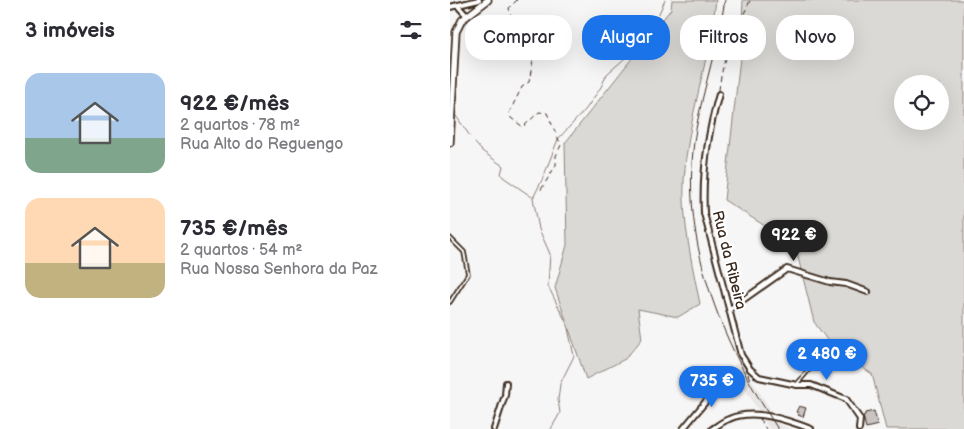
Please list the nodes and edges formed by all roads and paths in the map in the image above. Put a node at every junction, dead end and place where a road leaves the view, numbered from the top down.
1 (479, 0) edge
2 (488, 0) edge
3 (517, 0) edge
4 (750, 0) edge
5 (457, 5) junction
6 (450, 7) edge
7 (466, 15) edge
8 (468, 15) edge
9 (465, 18) edge
10 (719, 94) joint
11 (450, 143) edge
12 (539, 193) dead end
13 (450, 238) edge
14 (868, 292) dead end
15 (450, 302) edge
16 (730, 309) junction
17 (822, 353) dead end
18 (750, 369) junction
19 (732, 376) dead end
20 (750, 380) dead end
21 (506, 383) dead end
22 (797, 385) junction
23 (758, 416) junction
24 (494, 429) edge
25 (682, 429) edge
26 (712, 429) edge
27 (766, 429) edge
28 (811, 429) edge
29 (859, 429) edge

1 - 5 street
2 - 8 main road
3 - 12 path
4 - 10 path
5 - 6 street
5 - 7 street
9 - 11 main road
10 - 16 street, Rua da Ribeira
13 - 15 lane
14 - 16 street
16 - 18 street, Rua da Ribeira
17 - 22 lane
18 - 20 path
18 - 22 street
19 - 25 street
21 - 24 street
22 - 29 street
23 - 26 street
23 - 27 path
23 - 28 street

